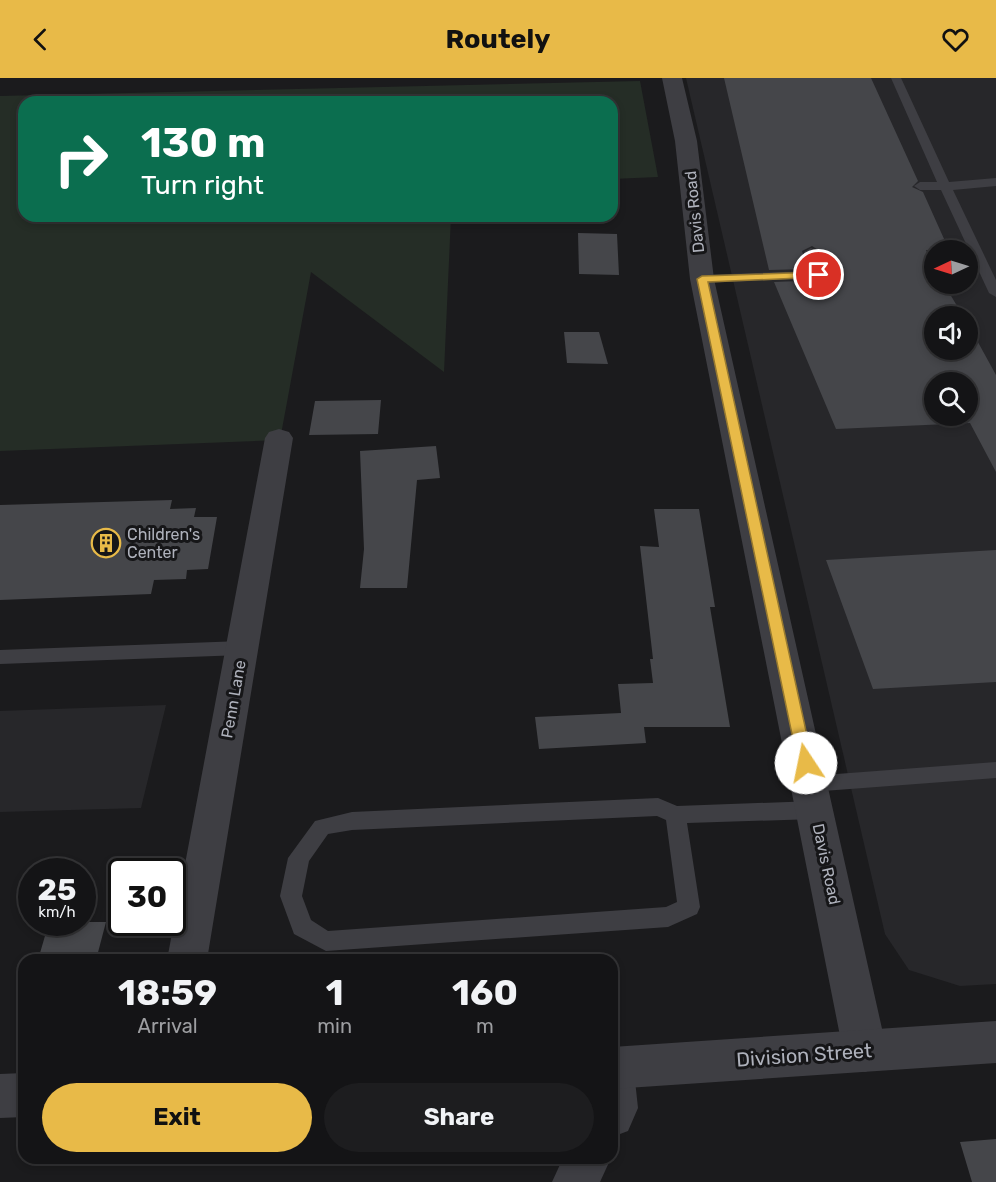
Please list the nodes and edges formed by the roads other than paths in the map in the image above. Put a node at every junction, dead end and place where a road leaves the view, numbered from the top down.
1 (672, 78) edge
2 (896, 78) edge
3 (996, 182) edge
4 (920, 186) dead end
5 (945, 186) junction
6 (811, 252) dead end
7 (702, 279) junction
8 (996, 293) edge
9 (279, 438) dead end
10 (242, 648) junction
11 (0, 657) edge
12 (996, 770) edge
13 (813, 797) junction
14 (675, 815) junction
15 (188, 954) edge
16 (996, 1042) edge
17 (865, 1050) junction
18 (618, 1070) edge
19 (18, 1095) edge
20 (0, 1096) edge
21 (585, 1164) edge
22 (575, 1182) edge

1 - 7 street, Davis Road
2 - 5 lane
3 - 5 lane
4 - 5 lane
5 - 8 lane
6 - 7 lane
7 - 13 street, Davis Road
9 - 10 street, Penn Lane
10 - 11 lane
10 - 15 street, Penn Lane
12 - 13 lane
13 - 14 lane
13 - 17 street, Davis Road
14 - 14 lane
16 - 17 street, Division Street
17 - 18 street, Division Street
19 - 20 street
21 - 22 street

